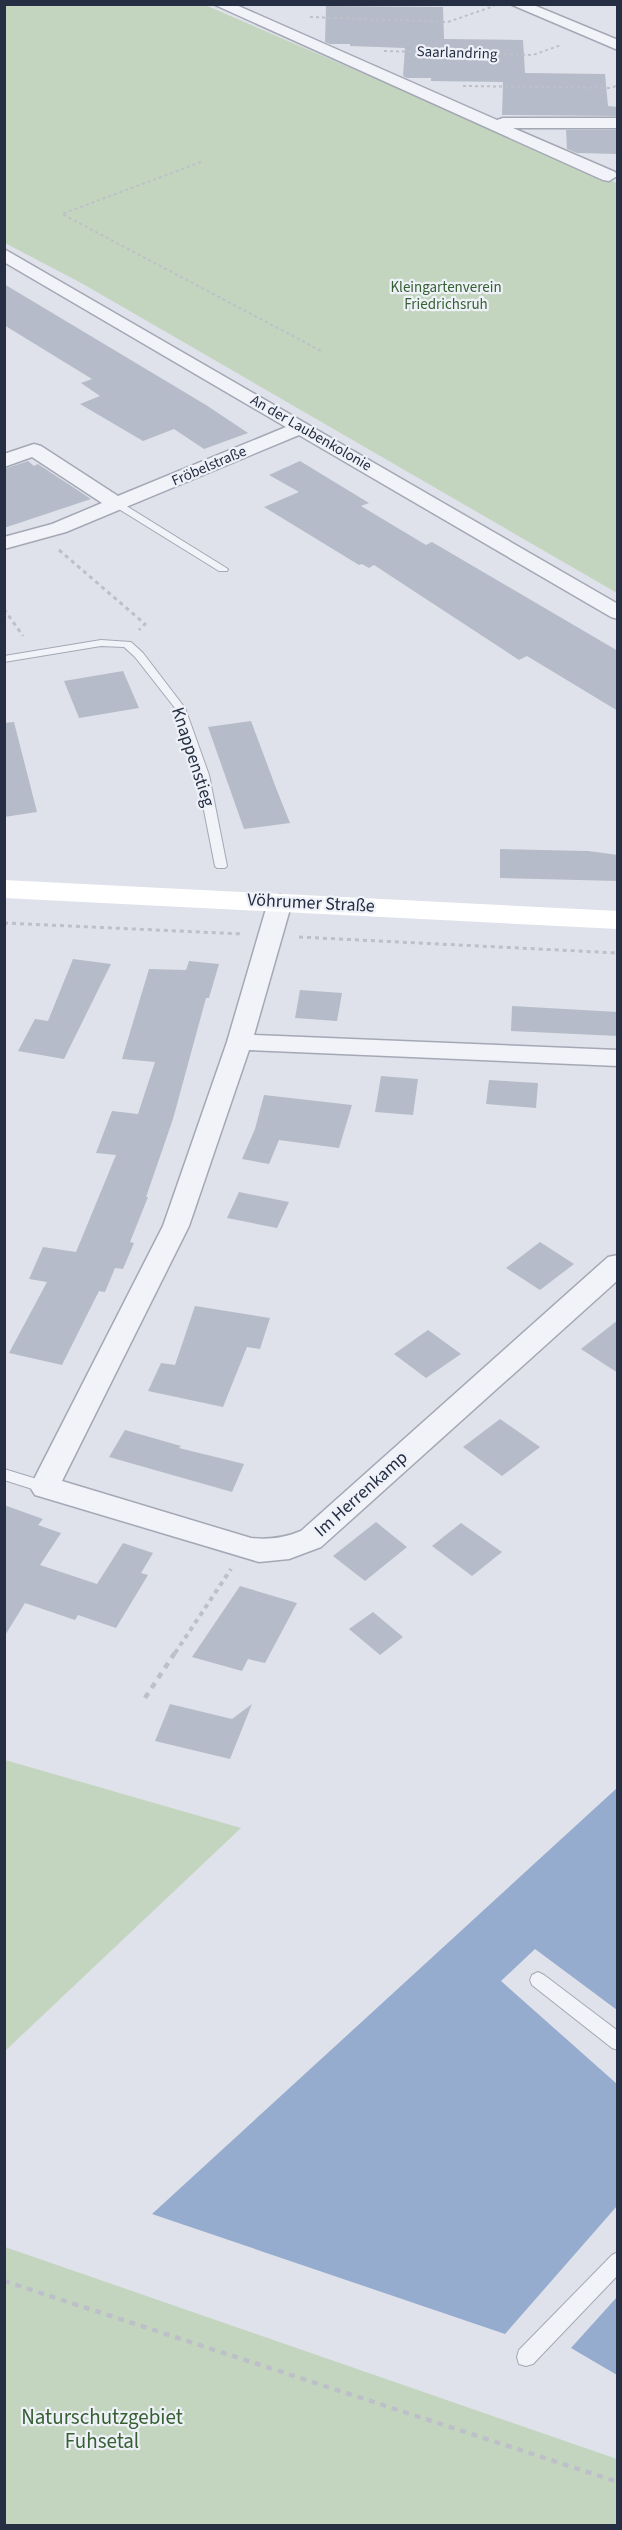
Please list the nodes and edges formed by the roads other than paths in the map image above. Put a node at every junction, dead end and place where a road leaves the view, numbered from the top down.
1 (220, 4) edge
2 (518, 4) edge
3 (618, 46) edge
4 (492, 123) junction
5 (618, 123) edge
6 (609, 176) dead end
7 (4, 254) edge
8 (301, 427) junction
9 (4, 461) edge
10 (117, 504) junction
11 (4, 543) edge
12 (223, 569) dead end
13 (618, 613) edge
14 (4, 659) edge
15 (221, 866) dead end
16 (4, 889) edge
17 (280, 902) junction
18 (618, 920) edge
19 (239, 1042) junction
20 (618, 1058) edge
21 (618, 1264) edge
22 (4, 1474) edge
23 (45, 1487) junction
24 (538, 1980) dead end
25 (618, 2042) edge
26 (618, 2261) edge
27 (526, 2357) dead end

1 - 4 street
2 - 3 street
4 - 5 street
4 - 6 street
7 - 8 street, An der Laubenkolonie
8 - 10 street, Fröbelstraße
8 - 13 street, An der Laubenkolonie
9 - 10 street
10 - 11 street, Fröbelstraße
10 - 12 lane
14 - 15 lane, Knappenstieg
16 - 17 main road, Vöhrumer Straße
17 - 18 main road, Vöhrumer Straße
17 - 19 street
19 - 20 street
19 - 23 street
21 - 23 street, Im Herrenkamp
22 - 23 lane, Im Herrenkamp
24 - 25 lane
26 - 27 lane

